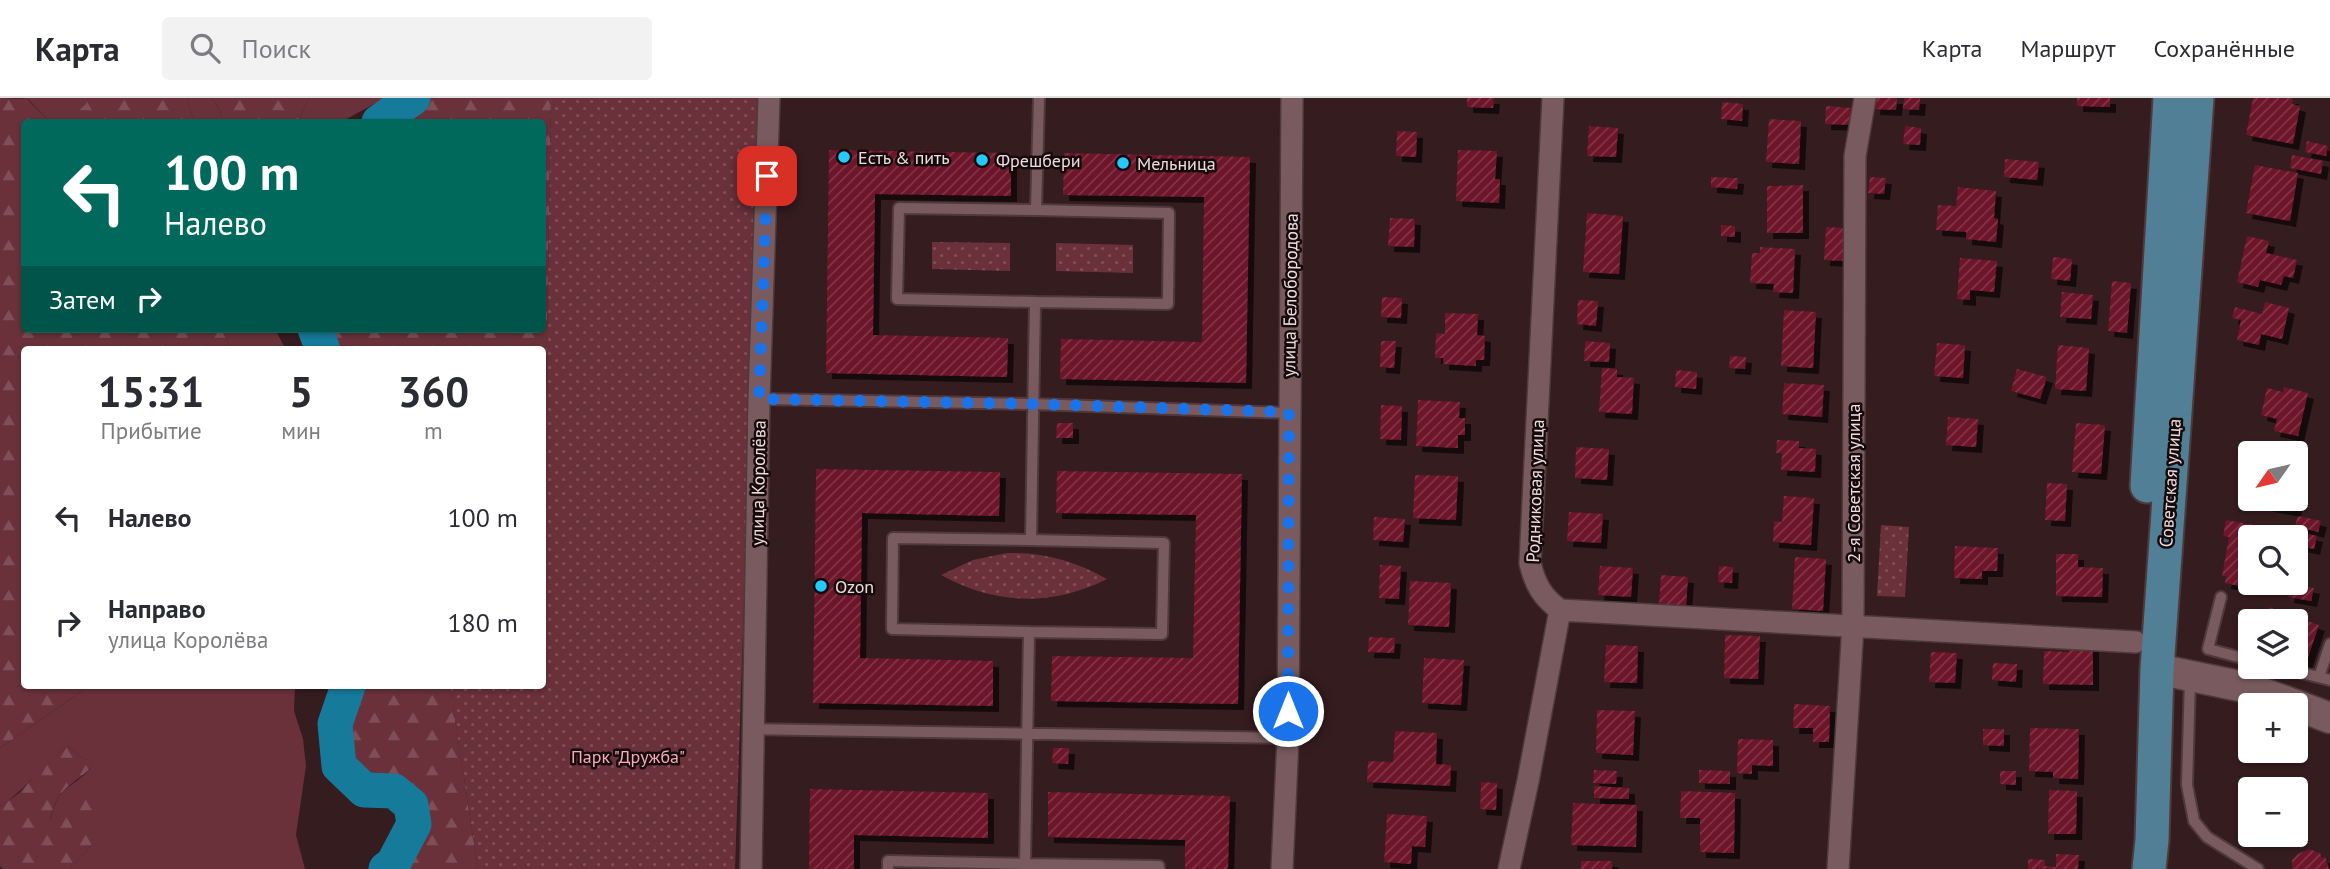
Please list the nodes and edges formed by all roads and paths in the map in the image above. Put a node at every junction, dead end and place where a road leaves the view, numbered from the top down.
1 (769, 98) edge
2 (1039, 98) edge
3 (1292, 98) edge
4 (1553, 98) edge
5 (1865, 98) edge
6 (2170, 98) edge
7 (2197, 98) edge
8 (1036, 210) junction
9 (1035, 302) junction
10 (759, 399) junction
11 (1033, 404) junction
12 (1289, 412) junction
13 (1031, 540) junction
14 (2221, 597) dead end
15 (1560, 610) junction
16 (1853, 625) junction
17 (1029, 632) junction
18 (2136, 642) junction
19 (2330, 644) edge
20 (2238, 657) edge
21 (2157, 670) junction
22 (2190, 676) junction
23 (2324, 678) edge
24 (2263, 693) edge
25 (2308, 710) edge
26 (2330, 718) edge
27 (754, 729) junction
28 (1028, 734) junction
29 (1288, 738) junction
30 (1026, 864) junction
31 (751, 869) edge
32 (888, 869) edge
33 (1159, 869) edge
34 (1282, 869) edge
35 (1509, 869) edge
36 (1838, 869) edge
37 (2127, 869) edge
38 (2149, 869) edge
39 (2258, 869) edge

1 - 10 street, улица Королёва
2 - 8 lane
3 - 12 street, улица Белобородова
4 - 15 street, Родниковая улица
5 - 16 street, 2-я Советская улица
6 - 18 main road, Советская улица
7 - 21 main road, Советская улица
8 - 9 lane
8 - 9 lane
9 - 11 lane
10 - 11 lane
10 - 27 street, улица Королёва
11 - 12 lane
11 - 13 lane
12 - 29 street, улица Белобородова
13 - 17 lane
13 - 17 lane
14 - 20 lane
15 - 16 street
15 - 35 street
16 - 18 street
16 - 36 street, 2-я Советская улица
17 - 28 lane
18 - 37 main road, Советская улица
19 - 23 lane
21 - 22 street
21 - 38 main road, Советская улица
22 - 24 street
22 - 39 lane
25 - 26 street
27 - 28 lane
27 - 31 street, улица Королёва
28 - 29 lane
28 - 30 lane
29 - 34 street, улица Белобородова
30 - 32 lane
30 - 33 lane

